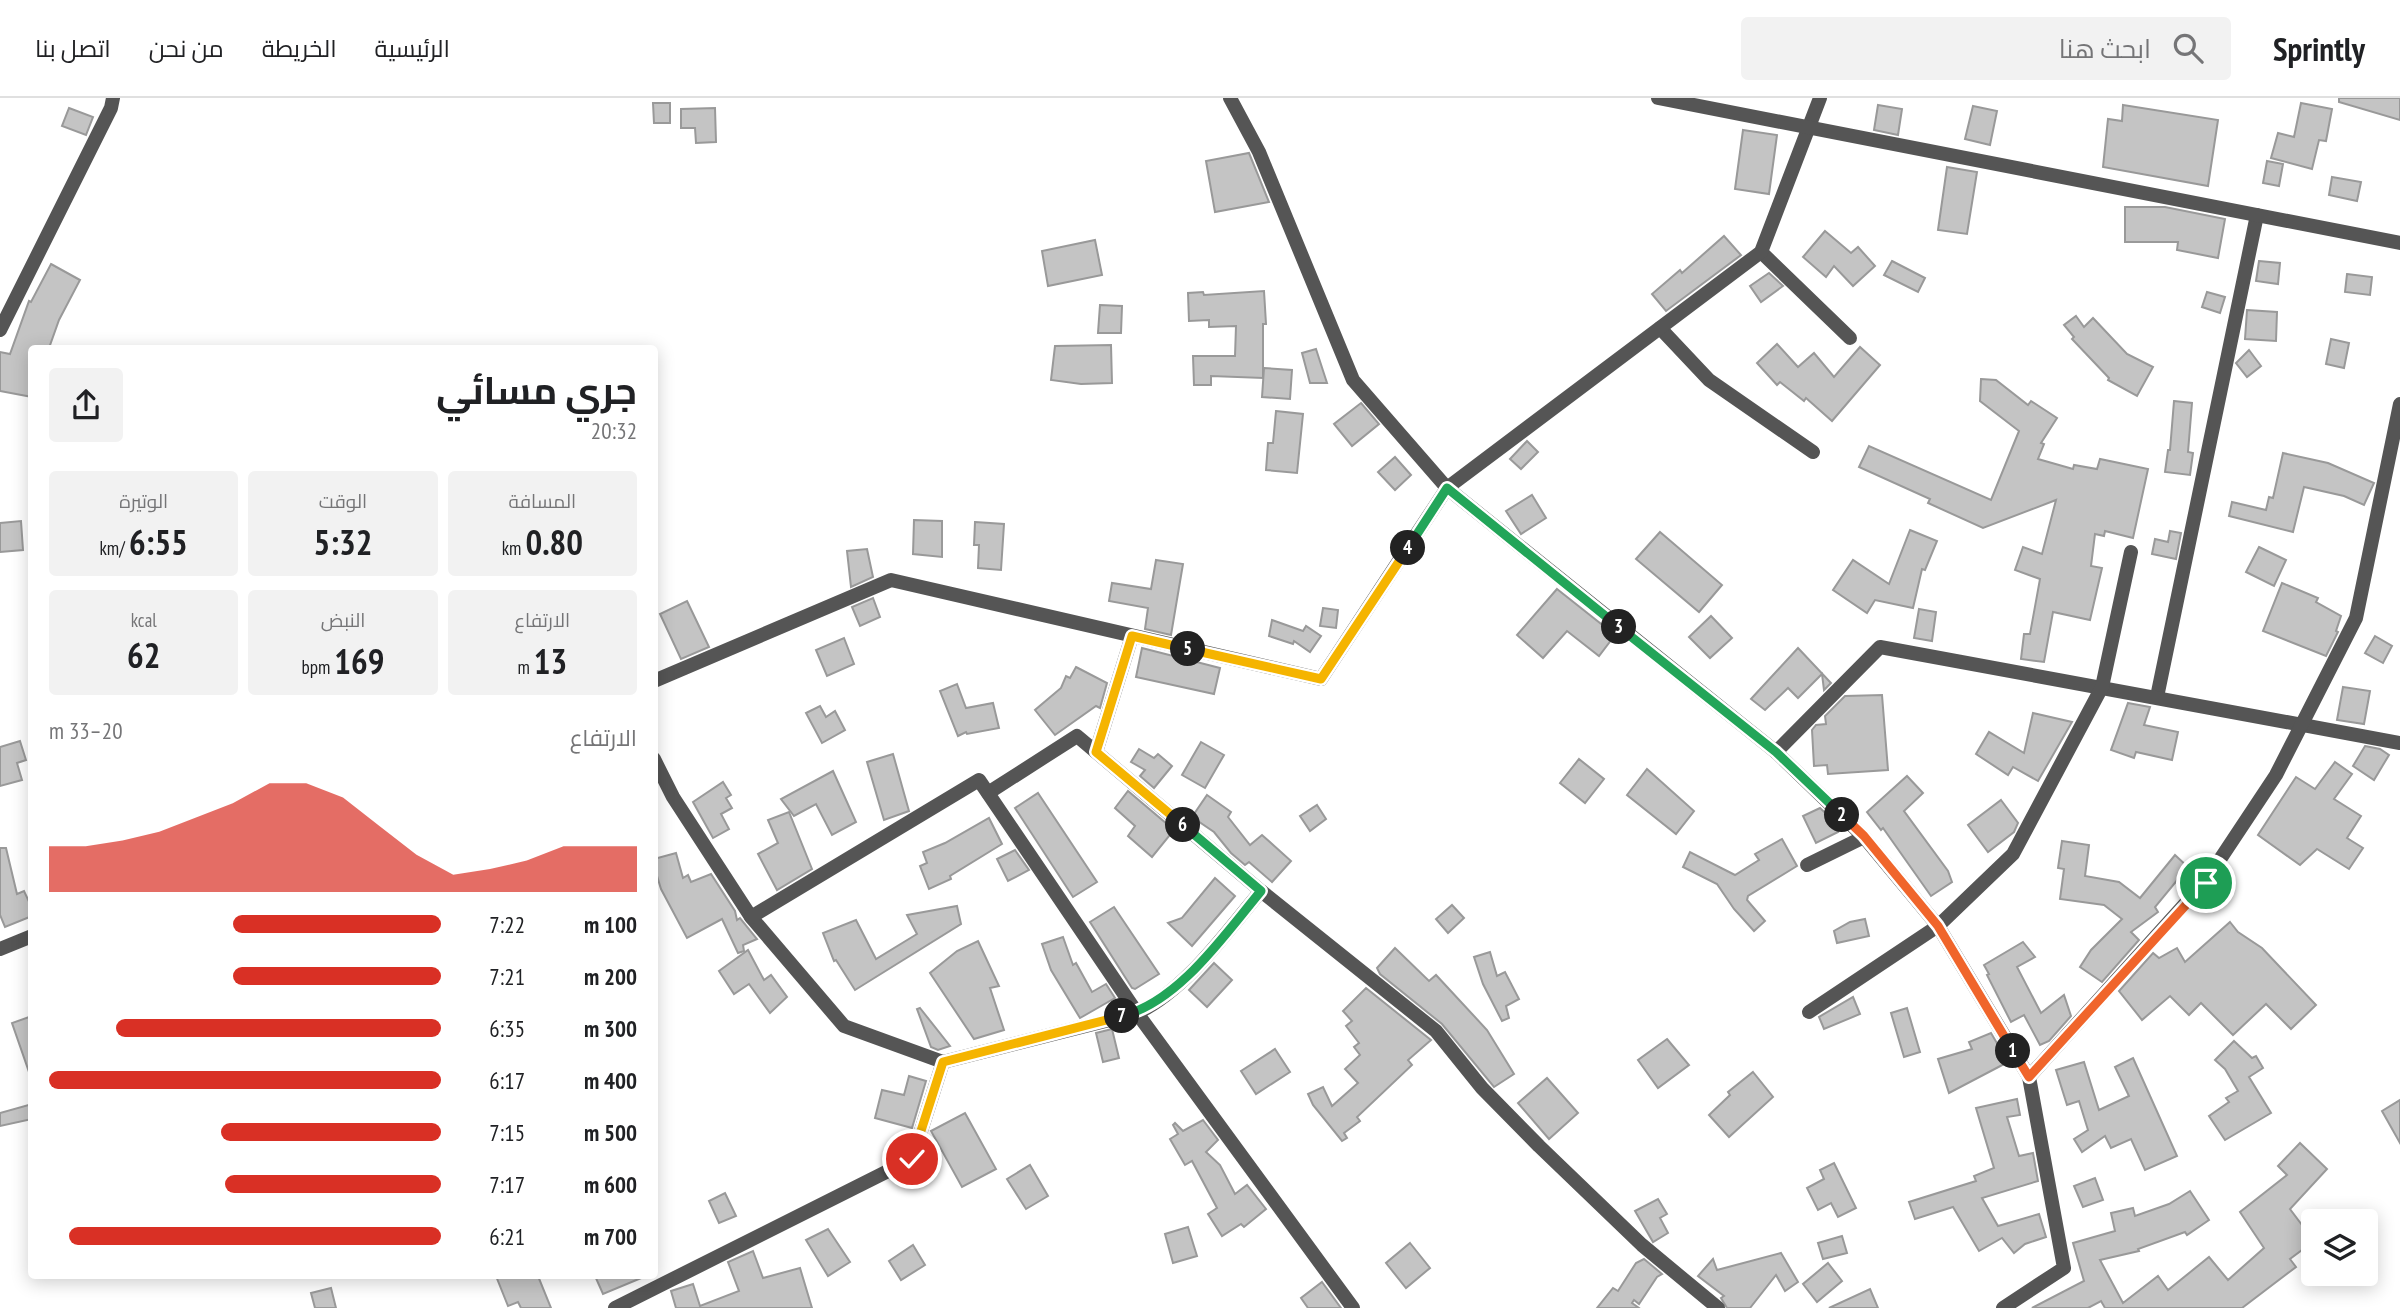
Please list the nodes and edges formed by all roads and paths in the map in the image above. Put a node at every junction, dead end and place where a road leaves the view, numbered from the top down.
1 (113, 98) edge
2 (1230, 98) edge
3 (1658, 98) edge
4 (1820, 98) edge
5 (1807, 127) junction
6 (2257, 215) junction
7 (2400, 243) edge
8 (1760, 252) junction
9 (1660, 328) junction
10 (0, 330) edge
11 (1850, 338) dead end
12 (2400, 404) edge
13 (1813, 452) dead end
14 (1447, 488) junction
15 (2131, 552) dead end
16 (1132, 636) junction
17 (658, 679) edge
18 (2102, 687) junction
19 (2157, 697) junction
20 (2302, 724) junction
21 (2400, 743) edge
22 (1096, 752) junction
23 (1776, 752) junction
24 (658, 767) edge
25 (988, 793) junction
26 (1864, 836) junction
27 (1807, 865) dead end
28 (1261, 891) junction
29 (751, 917) junction
30 (1938, 926) junction
31 (28, 938) edge
32 (0, 949) edge
33 (1809, 1012) dead end
34 (1137, 1013) junction
35 (943, 1062) junction
36 (2029, 1077) junction
37 (615, 1308) edge
38 (1353, 1308) edge
39 (1718, 1308) edge
40 (2003, 1308) edge

1 - 10 street
2 - 14 street
3 - 5 street
4 - 5 street
5 - 6 street
5 - 8 street
6 - 7 street
6 - 19 street
8 - 9 street
8 - 11 street
9 - 13 street
9 - 14 street
12 - 20 street
14 - 16 street
14 - 23 street
15 - 18 street
16 - 17 street
16 - 22 street
18 - 19 street
18 - 23 street
18 - 30 street
19 - 20 street
20 - 21 street
20 - 36 street
22 - 25 street
22 - 28 street
23 - 26 street
24 - 29 street
25 - 29 street
25 - 34 street
26 - 27 street
26 - 30 street
28 - 34 street
28 - 39 street
29 - 35 street
30 - 33 street
30 - 36 street
31 - 32 street
34 - 35 street
34 - 38 street
35 - 37 street
36 - 40 street

